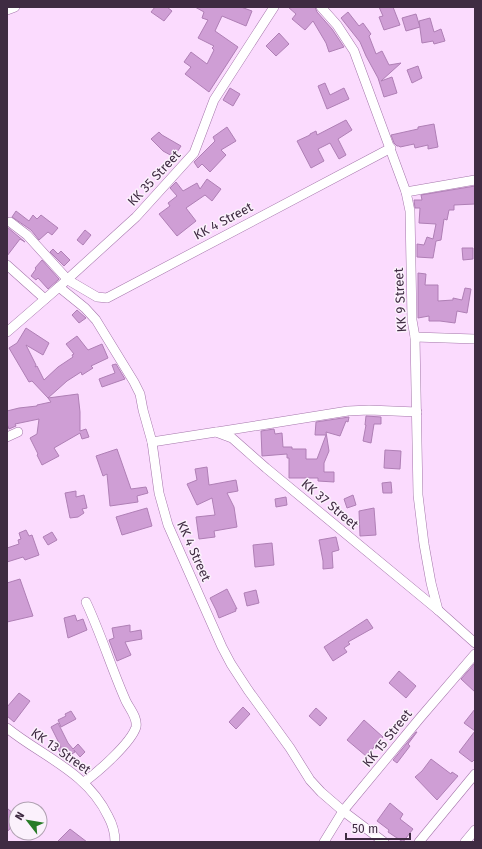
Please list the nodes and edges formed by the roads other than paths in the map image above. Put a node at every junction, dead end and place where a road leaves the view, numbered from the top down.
1 (15, 7) edge
2 (274, 7) edge
3 (321, 7) edge
4 (7, 10) edge
5 (391, 148) junction
6 (475, 180) edge
7 (406, 192) junction
8 (10, 222) dead end
9 (7, 265) edge
10 (68, 280) junction
11 (59, 287) junction
12 (45, 299) junction
13 (7, 332) edge
14 (415, 337) junction
15 (475, 339) edge
16 (417, 412) junction
17 (18, 432) dead end
18 (216, 432) junction
19 (7, 437) edge
20 (152, 442) junction
21 (86, 602) dead end
22 (438, 610) junction
23 (475, 643) edge
24 (475, 654) edge
25 (7, 728) edge
26 (475, 774) edge
27 (84, 782) junction
28 (343, 811) junction
29 (475, 830) edge
30 (115, 842) edge
31 (324, 842) edge
32 (384, 842) edge
33 (419, 842) edge
34 (465, 842) edge

1 - 4 street
2 - 10 street, KK 35 Street
3 - 5 street, KK 9 Street
5 - 7 street, KK 9 Street
5 - 10 street, KK 4 Street
6 - 7 street
7 - 14 street, KK 9 Street
8 - 10 street, KK 4 Street
9 - 12 street
10 - 11 street, KK 35 Street
11 - 12 street, KK 35 Street
11 - 20 street, KK 4 Street
12 - 13 street, KK 35 Street
14 - 15 street
14 - 16 street, KK 9 Street
16 - 18 street
16 - 22 street, KK 9 Street
17 - 19 street
18 - 20 street
18 - 22 street, KK 37 Street
20 - 28 street, KK 4 Street
21 - 27 street
22 - 23 street, KK 37 Street
24 - 28 street, KK 15 Street
25 - 27 street, KK 13 Street
26 - 33 street
27 - 30 street, KK 13 Street
28 - 31 street, KK 15 Street
28 - 32 street, KK 4 Street
29 - 34 street

